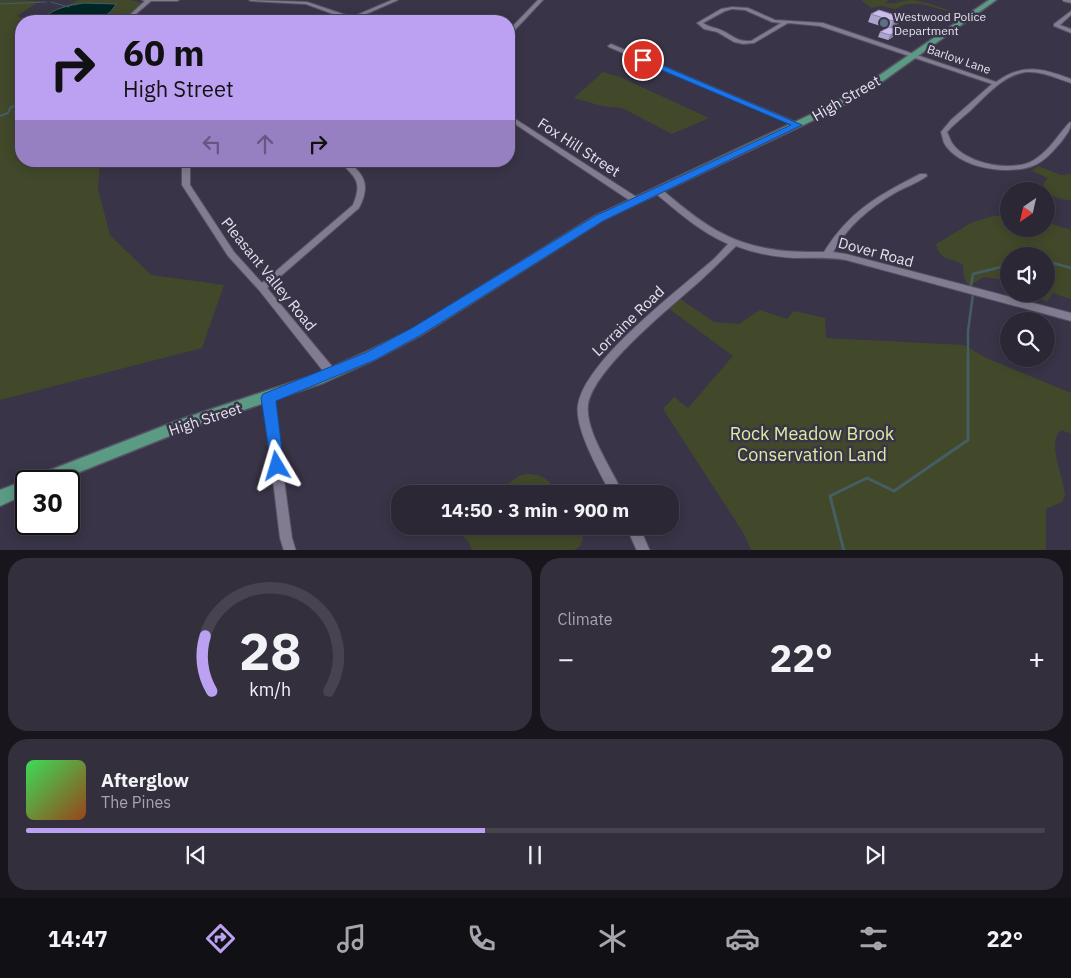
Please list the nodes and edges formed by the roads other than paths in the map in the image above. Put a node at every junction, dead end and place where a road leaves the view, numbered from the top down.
1 (144, 0) edge
2 (150, 0) edge
3 (177, 0) edge
4 (251, 0) edge
5 (396, 0) edge
6 (541, 0) edge
7 (993, 0) edge
8 (1065, 0) edge
9 (1071, 2) edge
10 (1071, 13) edge
11 (132, 15) edge
12 (340, 15) edge
13 (356, 15) edge
14 (787, 22) junction
15 (515, 26) edge
16 (1071, 31) edge
17 (611, 46) dead end
18 (914, 55) junction
19 (1071, 81) edge
20 (998, 84) junction
21 (515, 121) edge
22 (1071, 124) edge
23 (798, 125) junction
24 (184, 167) edge
25 (350, 167) edge
26 (923, 176) dead end
27 (657, 190) junction
28 (635, 200) junction
29 (733, 244) junction
30 (828, 253) junction
31 (262, 288) junction
32 (1071, 317) edge
33 (331, 374) junction
34 (268, 398) junction
35 (68, 470) edge
36 (613, 485) edge
37 (15, 492) edge
38 (0, 498) edge
39 (636, 535) edge
40 (290, 550) edge
41 (644, 550) edge

1 - 2 street
2 - 3 street
2 - 11 street
4 - 12 street
5 - 13 street
6 - 15 street
7 - 18 main road, High Street
8 - 9 street
10 - 16 street
14 - 14 street
14 - 18 street
17 - 23 street
18 - 20 street, Barlow Lane
18 - 23 main road, High Street
19 - 20 street
20 - 22 street
21 - 28 street, Fox Hill Street
23 - 27 main road, High Street
24 - 31 street, Pleasant Valley Road
25 - 31 street
26 - 30 street
27 - 28 main road, High Street
27 - 29 street, Dover Road
28 - 33 main road, High Street
29 - 30 street, Dover Road
29 - 36 street, Lorraine Road
30 - 32 street, Dover Road
31 - 33 street, Pleasant Valley Road
33 - 34 main road, High Street
34 - 35 main road, High Street
34 - 40 street
37 - 38 main road
39 - 41 street

